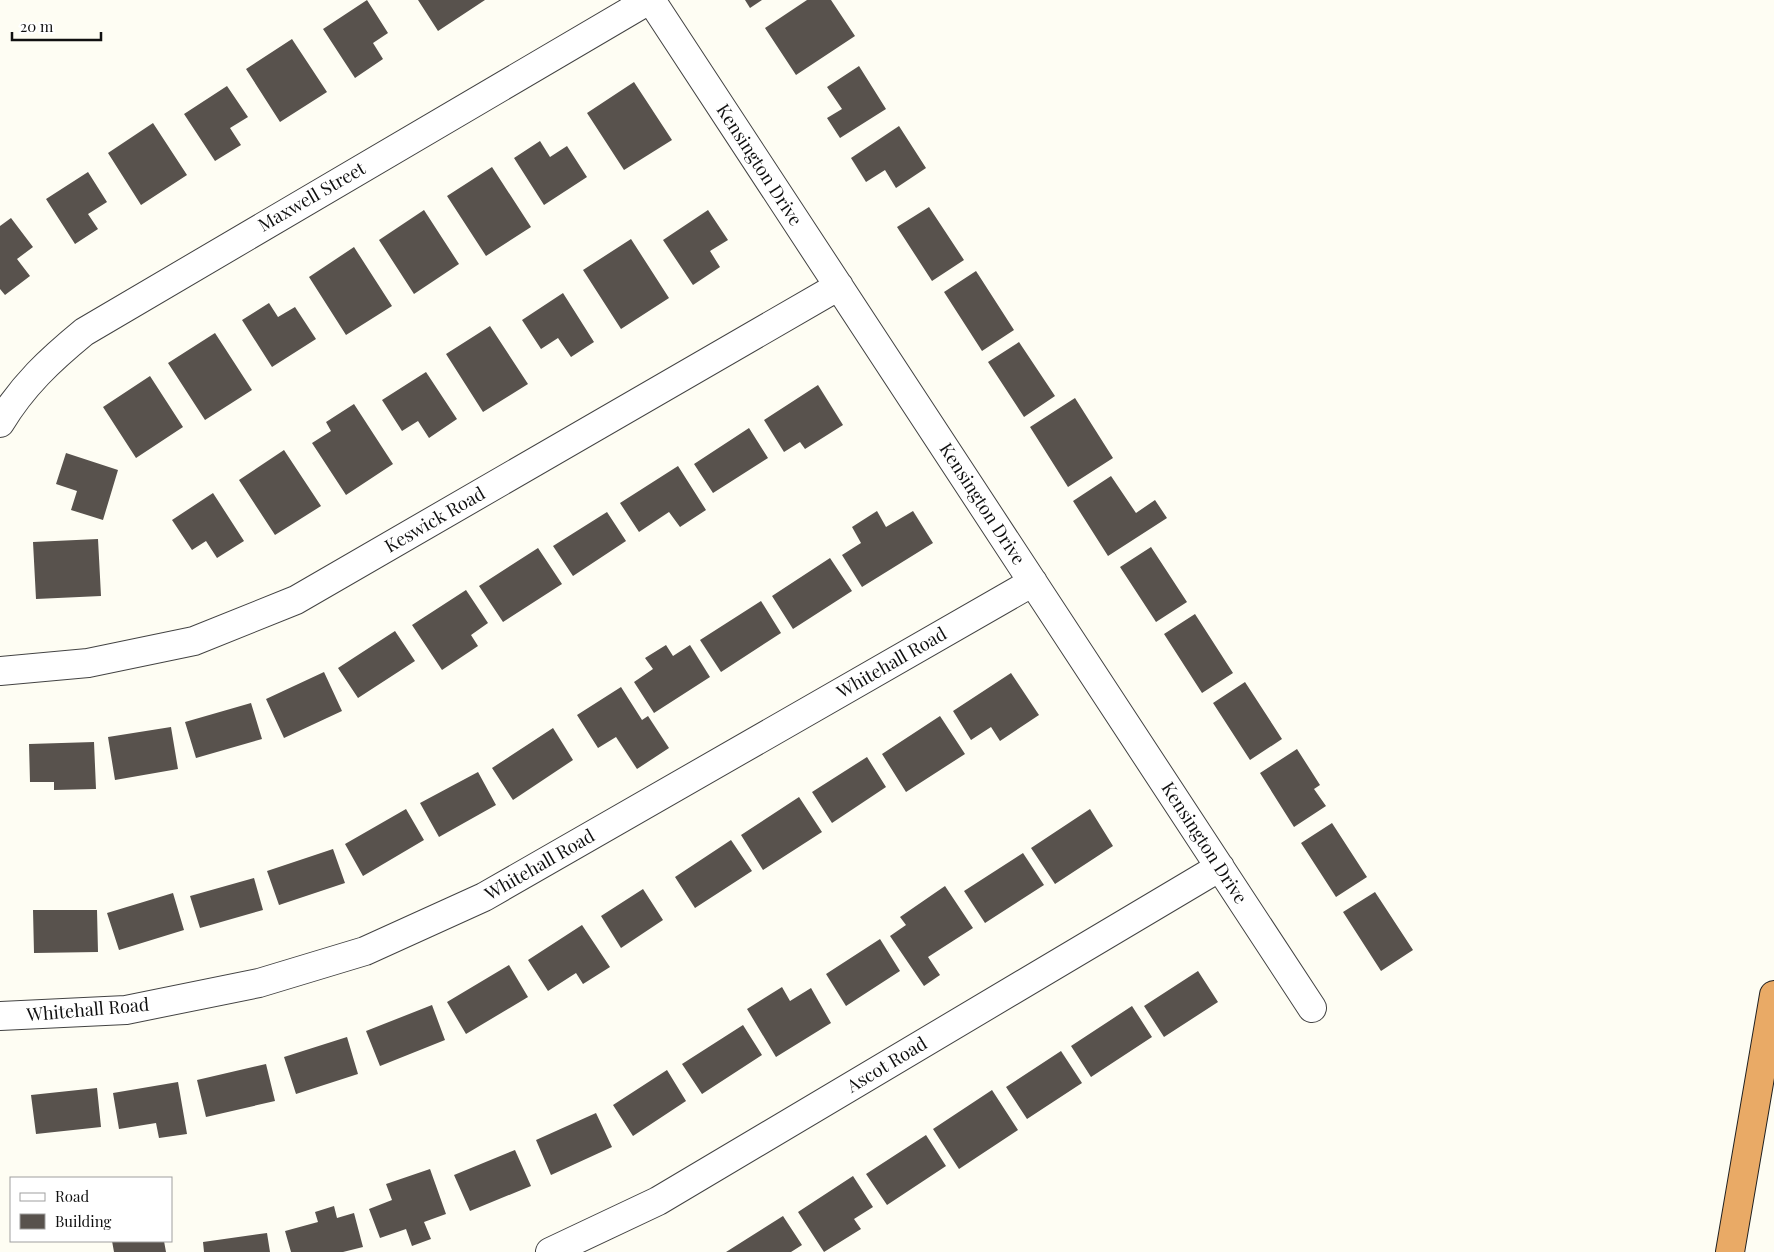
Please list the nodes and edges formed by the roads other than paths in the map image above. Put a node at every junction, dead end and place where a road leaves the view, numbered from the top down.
1 (650, 0) edge
2 (839, 286) junction
3 (0, 423) edge
4 (1033, 582) junction
5 (0, 671) edge
6 (1220, 867) junction
7 (1774, 994) edge
8 (1312, 1008) dead end
9 (0, 1016) edge
10 (550, 1252) edge
11 (1730, 1252) edge

1 - 2 street, Kensington Drive
1 - 3 street, Maxwell Street
2 - 4 street, Kensington Drive
2 - 5 street, Keswick Road
4 - 6 street, Kensington Drive
4 - 9 street, Whitehall Road
6 - 8 street, Kensington Drive
6 - 10 street, Ascot Road
7 - 11 highway

